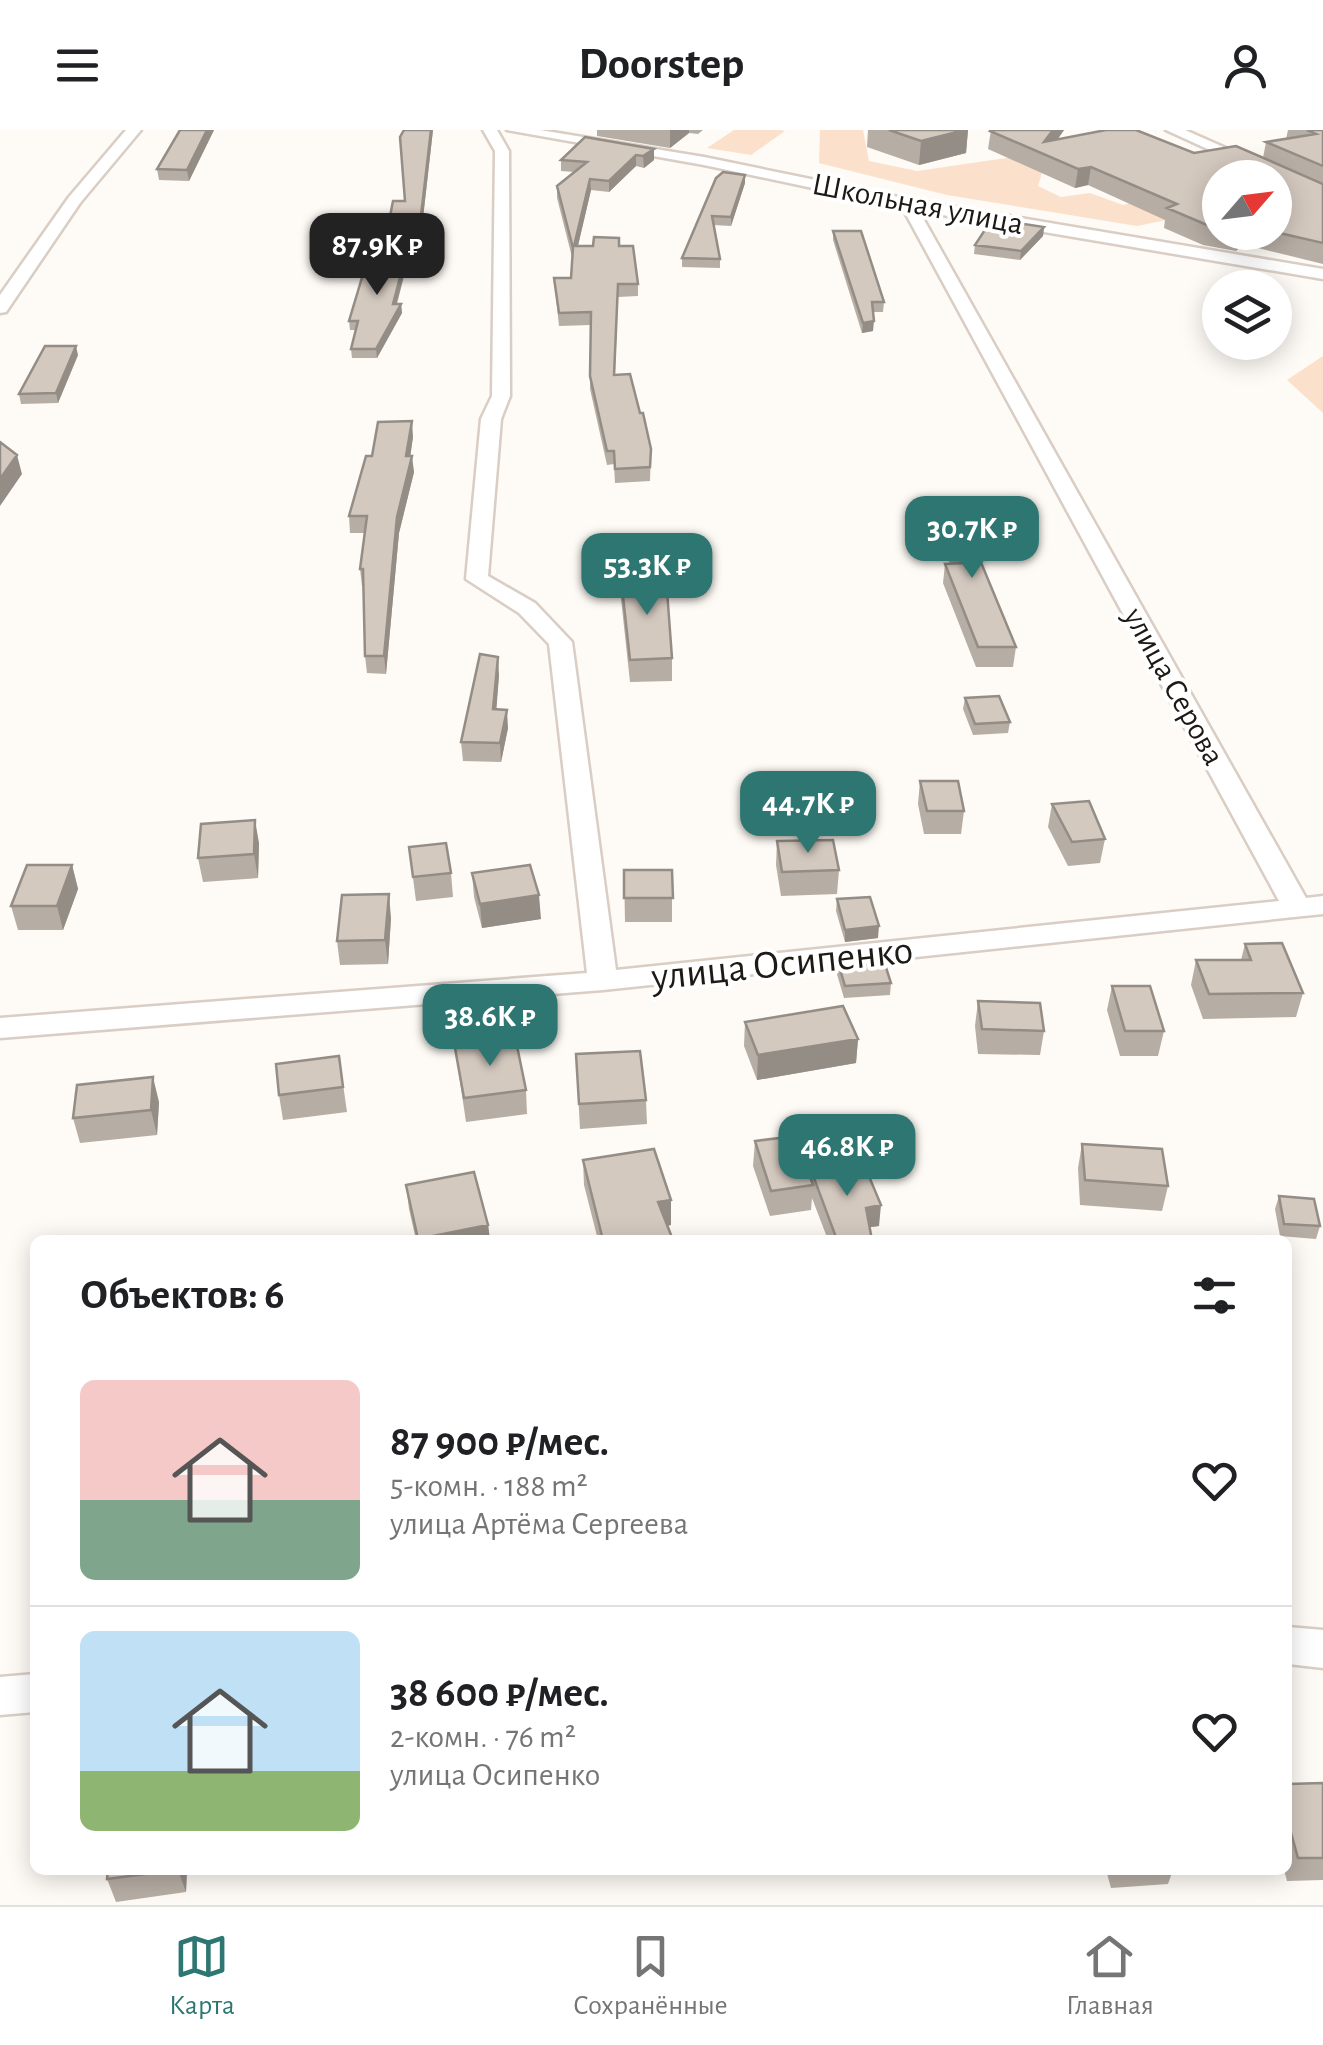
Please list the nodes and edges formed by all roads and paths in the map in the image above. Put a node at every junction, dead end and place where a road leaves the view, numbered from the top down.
1 (134, 130) edge
2 (490, 130) edge
3 (514, 130) edge
4 (1174, 130) edge
5 (1323, 197) edge
6 (908, 204) junction
7 (1323, 274) edge
8 (0, 308) edge
9 (1310, 906) edge
10 (603, 982) junction
11 (0, 1028) edge
12 (1292, 1646) edge
13 (1323, 1650) edge
14 (30, 1693) edge
15 (0, 1696) edge

1 - 8 street
2 - 10 street
3 - 6 street, Школьная улица
4 - 5 street
6 - 7 street, Школьная улица
6 - 9 street, улица Серова
9 - 10 street, улица Осипенко
10 - 11 street, улица Осипенко
12 - 13 street
14 - 15 street

